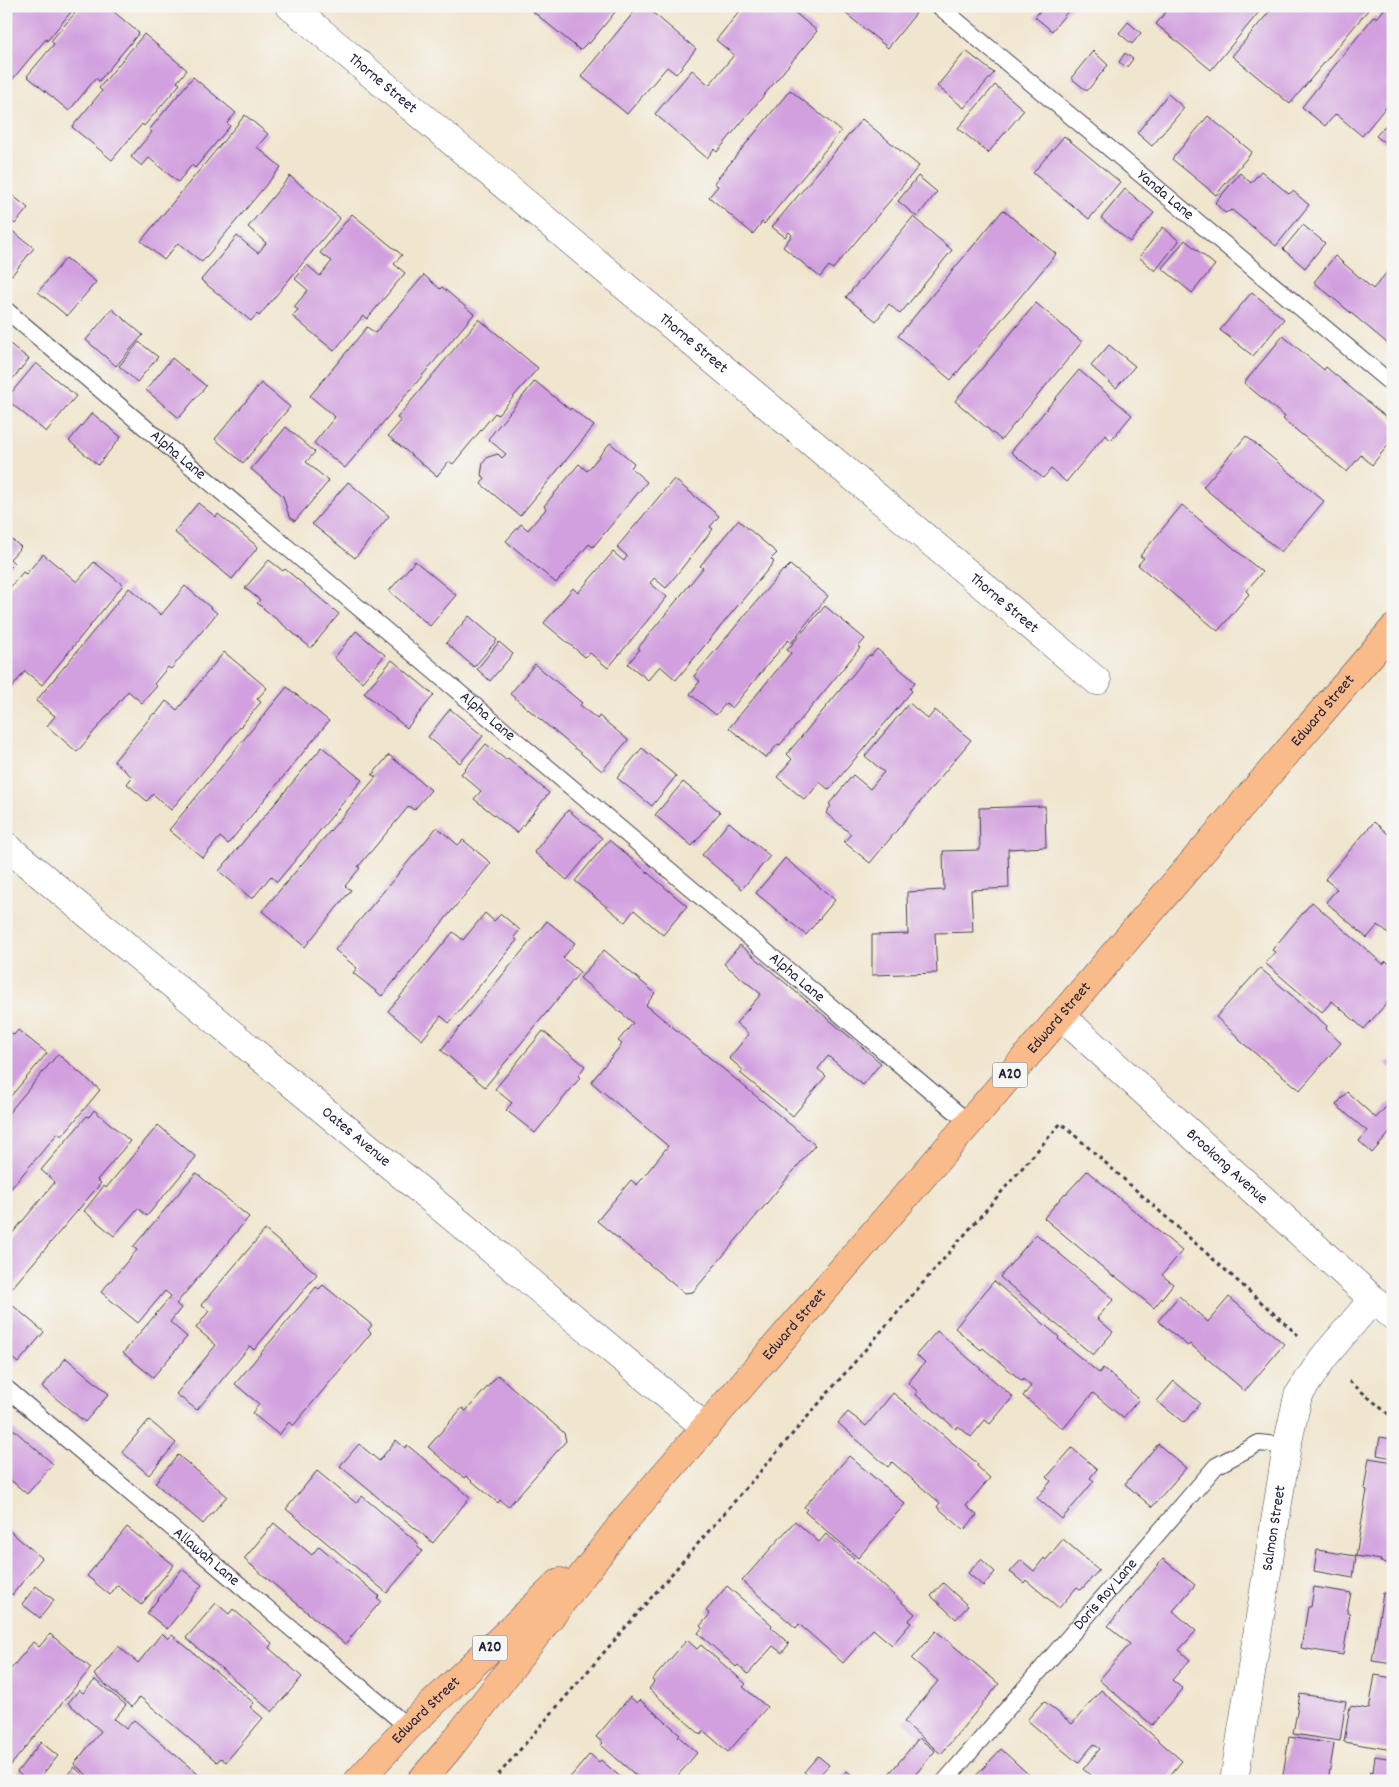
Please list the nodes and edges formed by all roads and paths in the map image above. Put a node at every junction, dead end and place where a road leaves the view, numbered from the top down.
1 (290, 6) edge
2 (939, 6) edge
3 (6, 310) edge
4 (1393, 385) edge
5 (1393, 629) edge
6 (1097, 681) dead end
7 (6, 846) edge
8 (1061, 1016) junction
9 (969, 1123) junction
10 (1383, 1308) edge
11 (1323, 1358) junction
12 (6, 1388) edge
13 (1393, 1418) edge
14 (705, 1427) junction
15 (1287, 1446) junction
16 (626, 1519) junction
17 (408, 1727) junction
18 (358, 1781) edge
19 (421, 1781) edge
20 (493, 1781) edge
21 (945, 1781) edge
22 (1234, 1781) edge

1 - 6 street, Thorne Street
2 - 4 lane, Yanda Lane
3 - 9 lane, Alpha Lane
5 - 8 highway, Edward Street / A20
7 - 14 street, Oates Avenue
8 - 9 highway, Edward Street / A20
8 - 10 street, Brookong Avenue
9 - 14 highway, Edward Street / A20
10 - 11 street, Salmon Street
11 - 13 path
11 - 15 street, Salmon Street
11 - 20 path
12 - 17 lane, Allawah Lane
14 - 16 highway, Edward Street / A20
15 - 21 lane, Doris Roy Lane
15 - 22 street, Salmon Street
16 - 17 highway, Edward Street / A20
16 - 19 highway, Edward Street / A20
17 - 18 highway, Edward Street / A20

